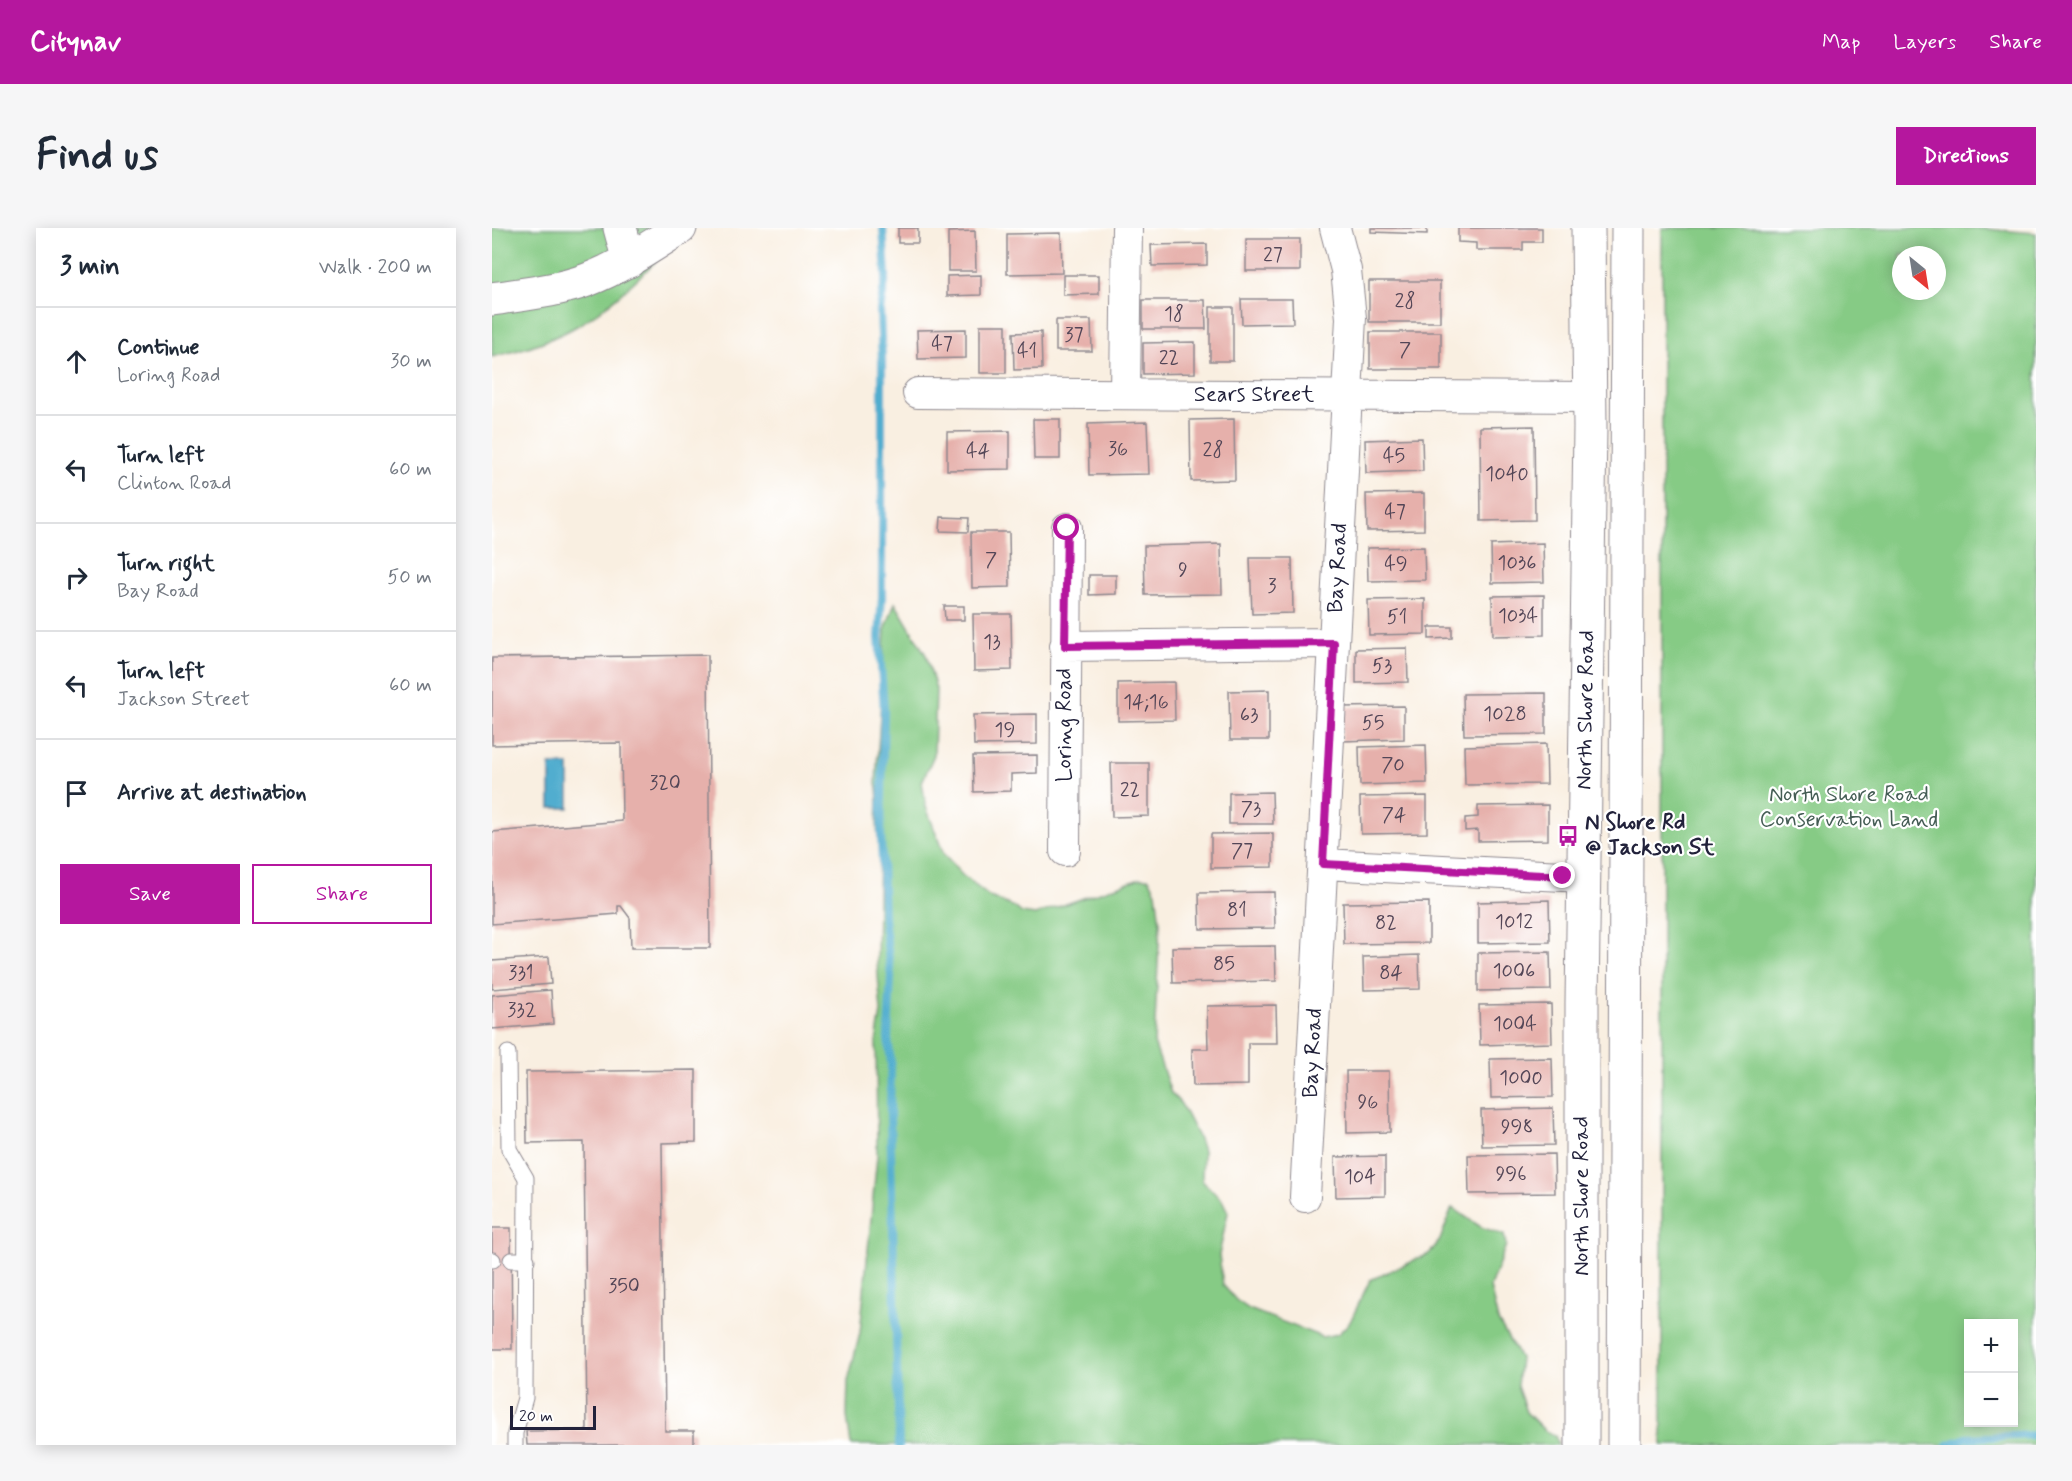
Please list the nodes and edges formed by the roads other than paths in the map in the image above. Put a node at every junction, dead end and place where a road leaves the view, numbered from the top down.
1 (620, 228) edge
2 (680, 228) edge
3 (1126, 228) edge
4 (1335, 228) edge
5 (1588, 228) edge
6 (1628, 228) edge
7 (629, 261) junction
8 (492, 299) edge
9 (918, 393) dead end
10 (1125, 394) junction
11 (1347, 395) junction
12 (1590, 396) junction
13 (1067, 528) dead end
14 (1334, 643) junction
15 (1065, 646) junction
16 (1065, 851) dead end
17 (1323, 864) junction
18 (1584, 876) junction
19 (508, 1053) dead end
20 (1305, 1197) dead end
21 (511, 1260) dead end
22 (527, 1260) junction
23 (515, 1445) edge
24 (1582, 1445) edge
25 (1624, 1445) edge

1 - 7 main road
2 - 7 main road
3 - 10 street
4 - 11 street, Bay Road
5 - 12 main road, North Shore Road
6 - 25 main road, North Shore Road
7 - 8 main road
9 - 10 street, Sears Street
10 - 11 street, Sears Street
11 - 12 street, Sears Street
11 - 14 street, Bay Road
12 - 18 main road, North Shore Road
13 - 15 street, Loring Road
14 - 15 street
14 - 17 street, Bay Road
15 - 16 street, Loring Road
17 - 18 street
17 - 20 street, Bay Road
18 - 24 main road, North Shore Road
19 - 22 lane
21 - 22 lane
22 - 23 lane

